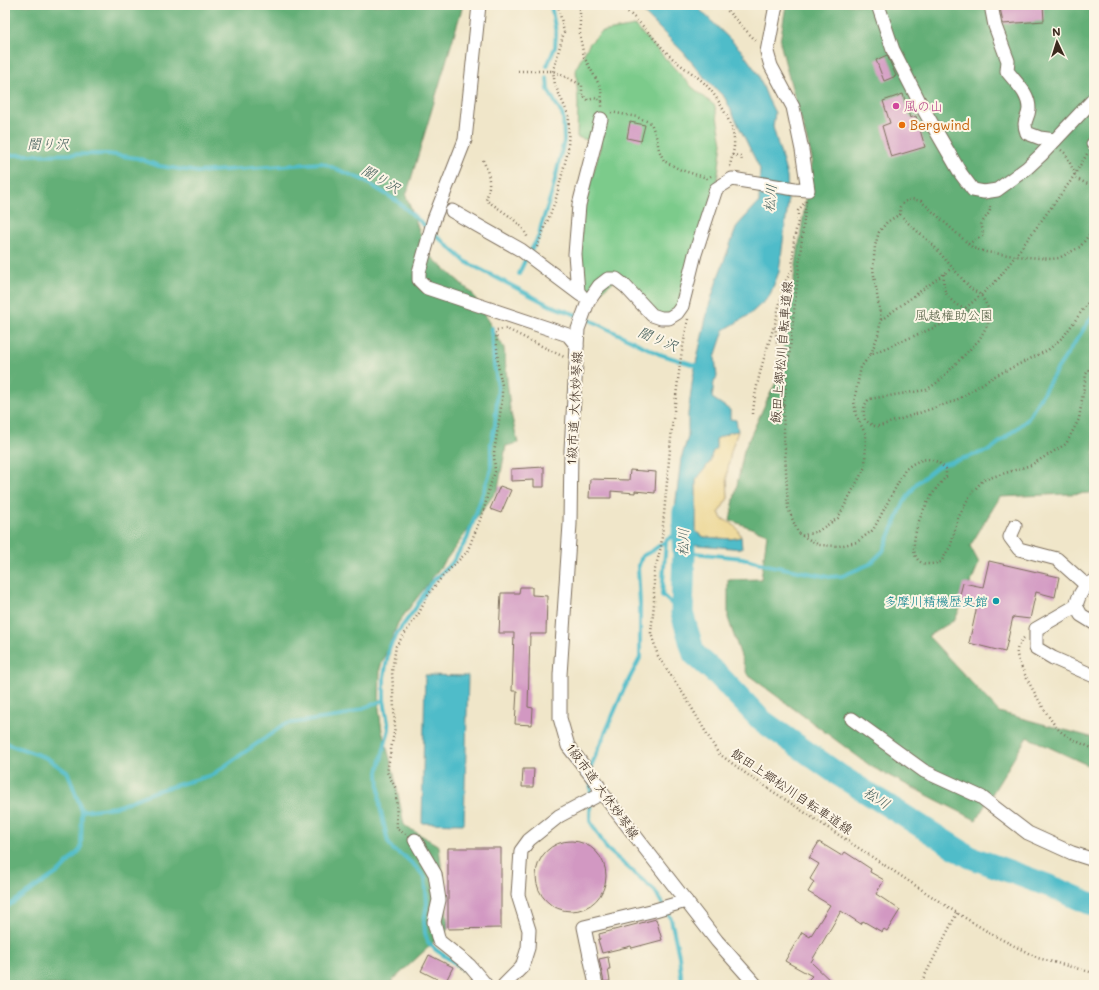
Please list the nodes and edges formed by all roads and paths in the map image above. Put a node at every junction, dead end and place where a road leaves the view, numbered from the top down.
1 (479, 5) edge
2 (558, 5) edge
3 (580, 5) edge
4 (618, 5) edge
5 (722, 5) edge
6 (776, 5) edge
7 (878, 5) edge
8 (992, 5) edge
9 (766, 52) junction
10 (518, 71) dead end
11 (553, 71) junction
12 (1094, 98) edge
13 (602, 102) junction
14 (601, 115) junction
15 (1054, 141) junction
16 (1094, 143) edge
17 (732, 155) junction
18 (482, 160) dead end
19 (742, 161) dead end
20 (728, 174) junction
21 (1075, 174) junction
22 (712, 175) dead end
23 (1090, 185) dead end
24 (984, 192) junction
25 (452, 211) dead end
26 (900, 214) junction
27 (517, 224) dead end
28 (1094, 228) edge
29 (968, 244) junction
30 (1015, 256) junction
31 (532, 258) junction
32 (952, 268) junction
33 (944, 274) junction
34 (578, 292) junction
35 (981, 294) junction
36 (1094, 294) edge
37 (586, 307) junction
38 (965, 309) junction
39 (988, 314) junction
40 (881, 320) junction
41 (775, 324) junction
42 (577, 346) junction
43 (871, 354) junction
44 (681, 356) dead end
45 (1094, 362) edge
46 (576, 366) junction
47 (784, 413) junction
48 (753, 414) dead end
49 (1015, 526) dead end
50 (802, 536) junction
51 (1090, 583) edge
52 (1076, 606) junction
53 (1094, 623) edge
54 (1036, 629) junction
55 (1094, 676) edge
56 (852, 719) dead end
57 (1094, 749) edge
58 (598, 790) junction
59 (415, 840) joint
60 (1094, 860) edge
61 (686, 900) junction
62 (957, 912) junction
63 (1094, 973) edge
64 (486, 985) edge
65 (504, 985) edge
66 (596, 985) edge
67 (756, 985) edge
68 (920, 985) edge

1 - 42 street
2 - 11 path
3 - 13 path
4 - 17 path
5 - 9 path
6 - 9 street
7 - 24 street
8 - 15 street
9 - 20 street
10 - 11 path
11 - 13 path
11 - 31 path
12 - 15 street
13 - 14 path
14 - 22 path
14 - 34 street
15 - 21 path
15 - 24 street
16 - 21 path
17 - 19 path
17 - 20 path
18 - 27 path
20 - 37 street, 1級市道 大休妙琴線
21 - 23 path
21 - 30 path
24 - 29 path
25 - 31 street
26 - 29 path
26 - 32 path
26 - 40 path
28 - 30 path
29 - 30 path
30 - 35 path
31 - 34 street
32 - 33 path
32 - 35 path
33 - 38 path
33 - 40 path
34 - 37 street
35 - 38 path
35 - 39 path
36 - 39 path
37 - 42 street, 1級市道 大休妙琴線
38 - 39 path
38 - 43 path
40 - 43 path
41 - 47 path
41 - 47 path, 飯田上郷松川自転車道線
41 - 48 path
42 - 46 street, 1級市道 大休妙琴線
43 - 50 path
44 - 62 path, 飯田上郷松川自転車道線
45 - 50 path
46 - 58 street, 1級市道 大休妙琴線
46 - 59 path
47 - 50 path, 飯田上郷松川自転車道線
49 - 51 street
51 - 52 street
52 - 53 street
52 - 54 street
54 - 55 street
54 - 57 path
56 - 60 street
58 - 61 street, 1級市道 大休妙琴線
58 - 65 street
59 - 64 street
61 - 66 street
61 - 67 street, 1級市道 大休妙琴線
62 - 63 path, 飯田上郷松川自転車道線
62 - 68 path

